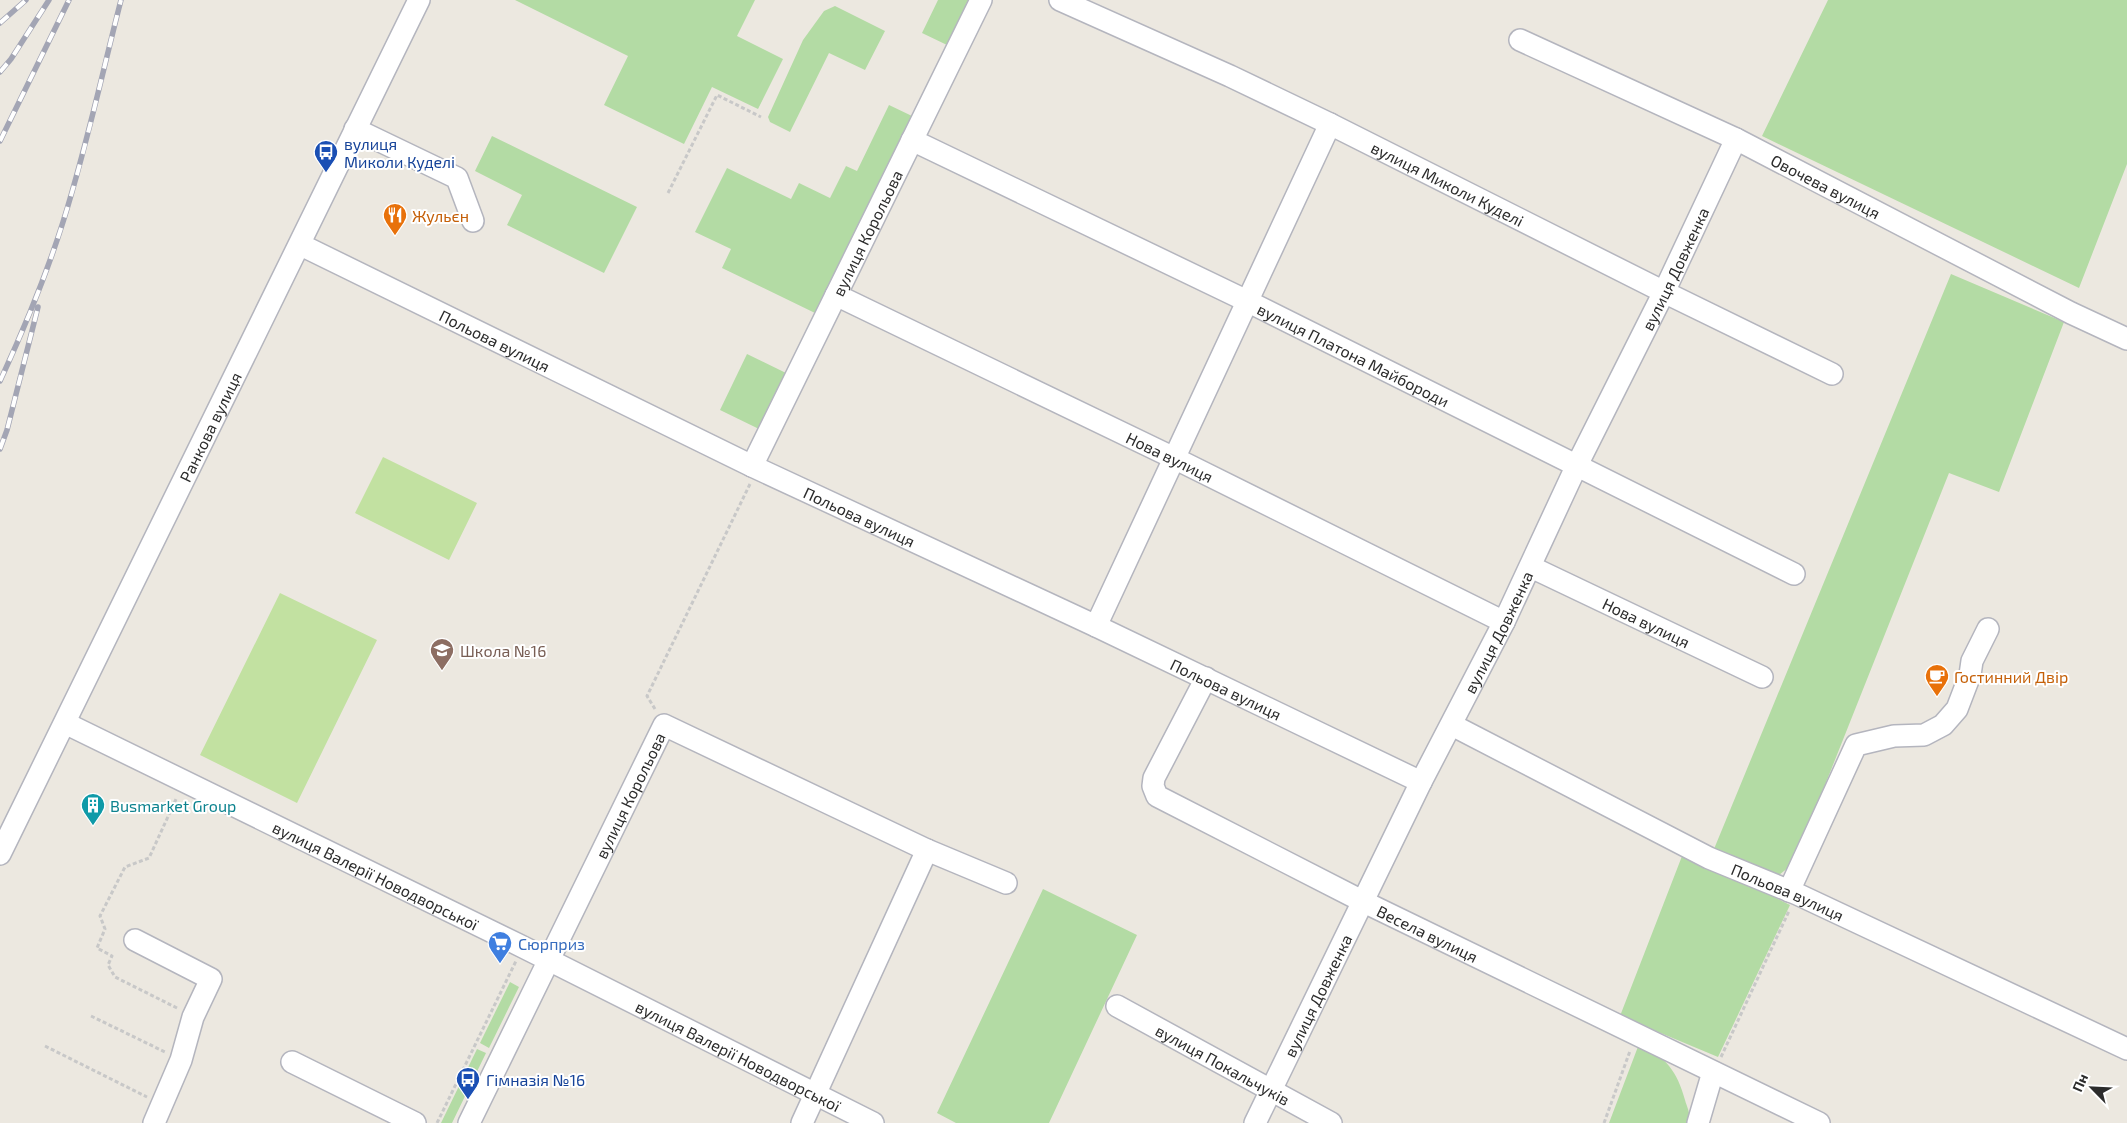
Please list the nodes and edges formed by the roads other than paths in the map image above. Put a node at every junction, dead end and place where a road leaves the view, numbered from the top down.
1 (419, 0) edge
2 (981, 0) edge
3 (1060, 0) edge
4 (1520, 40) dead end
5 (1330, 124) junction
6 (356, 129) junction
7 (1736, 139) junction
8 (912, 140) junction
9 (473, 221) dead end
10 (301, 244) junction
11 (1664, 292) junction
12 (836, 295) junction
13 (1247, 301) junction
14 (2127, 339) edge
15 (1832, 374) dead end
16 (1174, 458) junction
17 (752, 466) junction
18 (1576, 467) junction
19 (1531, 567) junction
20 (1794, 574) dead end
21 (1504, 622) junction
22 (1096, 626) junction
23 (1988, 629) dead end
24 (1762, 677) dead end
25 (1206, 678) junction
26 (65, 723) junction
27 (1452, 725) junction
28 (1422, 782) junction
29 (927, 850) junction
30 (0, 854) edge
31 (1006, 882) dead end
32 (1793, 893) junction
33 (1364, 902) junction
34 (135, 940) dead end
35 (549, 960) junction
36 (1117, 1006) dead end
37 (2127, 1049) edge
38 (292, 1062) dead end
39 (1713, 1072) junction
40 (1271, 1089) junction
41 (816, 1094) junction
42 (154, 1123) edge
43 (415, 1123) edge
44 (469, 1123) edge
45 (802, 1123) edge
46 (873, 1123) edge
47 (1255, 1123) edge
48 (1331, 1123) edge
49 (1698, 1123) edge
50 (1819, 1123) edge

1 - 6 street, Ранкова вулиця
2 - 8 street, вулиця Корольова
3 - 5 street, вулиця Миколи Куделі
4 - 7 street, Овочева вулиця
5 - 11 street, вулиця Миколи Куделі
5 - 13 street
6 - 9 street
6 - 10 street, Ранкова вулиця
7 - 11 street, вулиця Довженка
7 - 14 street, Овочева вулиця
8 - 12 street, вулиця Корольова
8 - 13 street, вулиця Платона Майбороди
10 - 17 street, Польова вулиця
10 - 26 street, Ранкова вулиця
11 - 15 street, вулиця Миколи Куделі
11 - 18 street, вулиця Довженка
12 - 16 street, Нова вулиця
12 - 17 street, вулиця Корольова
13 - 16 street
13 - 18 street, вулиця Платона Майбороди
16 - 21 street, Нова вулиця
16 - 22 street
17 - 22 street, Польова вулиця
18 - 19 street, вулиця Довженка
18 - 20 street, вулиця Платона Майбороди
19 - 21 street, вулиця Довженка
19 - 24 street, Нова вулиця
21 - 27 street, вулиця Довженка
22 - 25 street, Польова вулиця
23 - 32 street
25 - 28 street, Польова вулиця
25 - 33 street, Весела вулиця
26 - 30 street, Ранкова вулиця
26 - 35 street, вулиця Валерії Новодворської
27 - 28 street, вулиця Довженка
27 - 32 street, Польова вулиця
28 - 33 street, вулиця Довженка
29 - 31 street, вулиця Корольова
29 - 35 street, вулиця Корольова
29 - 41 street
32 - 37 street, Польова вулиця
33 - 39 street, Весела вулиця
33 - 40 street, вулиця Довженка
34 - 42 street
35 - 41 street, вулиця Валерії Новодворської
35 - 44 street, вулиця Корольова
36 - 40 street, вулиця Покальчуків
38 - 43 street
39 - 49 street
39 - 50 street, Весела вулиця
40 - 47 street, вулиця Довженка
40 - 48 street, вулиця Покальчуків
41 - 45 street
41 - 46 street, вулиця Валерії Новодворської

